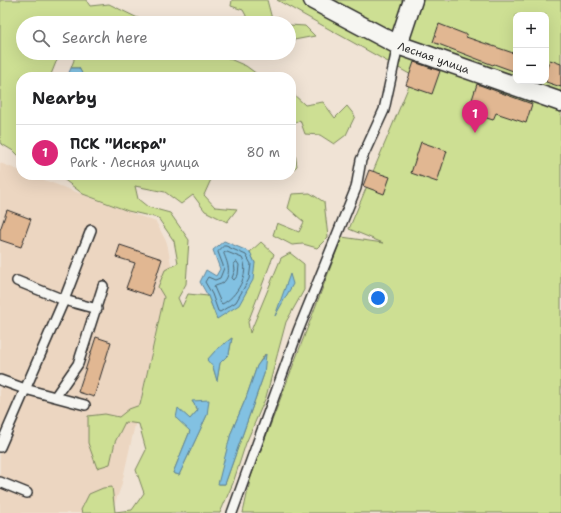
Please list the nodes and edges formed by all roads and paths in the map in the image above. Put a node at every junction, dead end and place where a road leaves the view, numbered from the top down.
1 (313, 0) edge
2 (412, 0) edge
3 (398, 45) junction
4 (561, 102) edge
5 (91, 230) dead end
6 (17, 281) dead end
7 (103, 286) dead end
8 (64, 300) junction
9 (96, 309) junction
10 (0, 380) edge
11 (25, 389) junction
12 (55, 397) junction
13 (85, 406) dead end
14 (0, 447) edge
15 (0, 482) edge
16 (27, 493) dead end
17 (232, 513) edge

1 - 3 street, Лесная улица
2 - 3 street
3 - 4 street, Лесная улица
3 - 17 lane
5 - 8 lane
6 - 8 lane
7 - 9 lane
8 - 9 lane
8 - 11 lane
9 - 12 lane
10 - 11 lane
11 - 12 lane
11 - 14 lane
12 - 13 lane
15 - 16 lane

